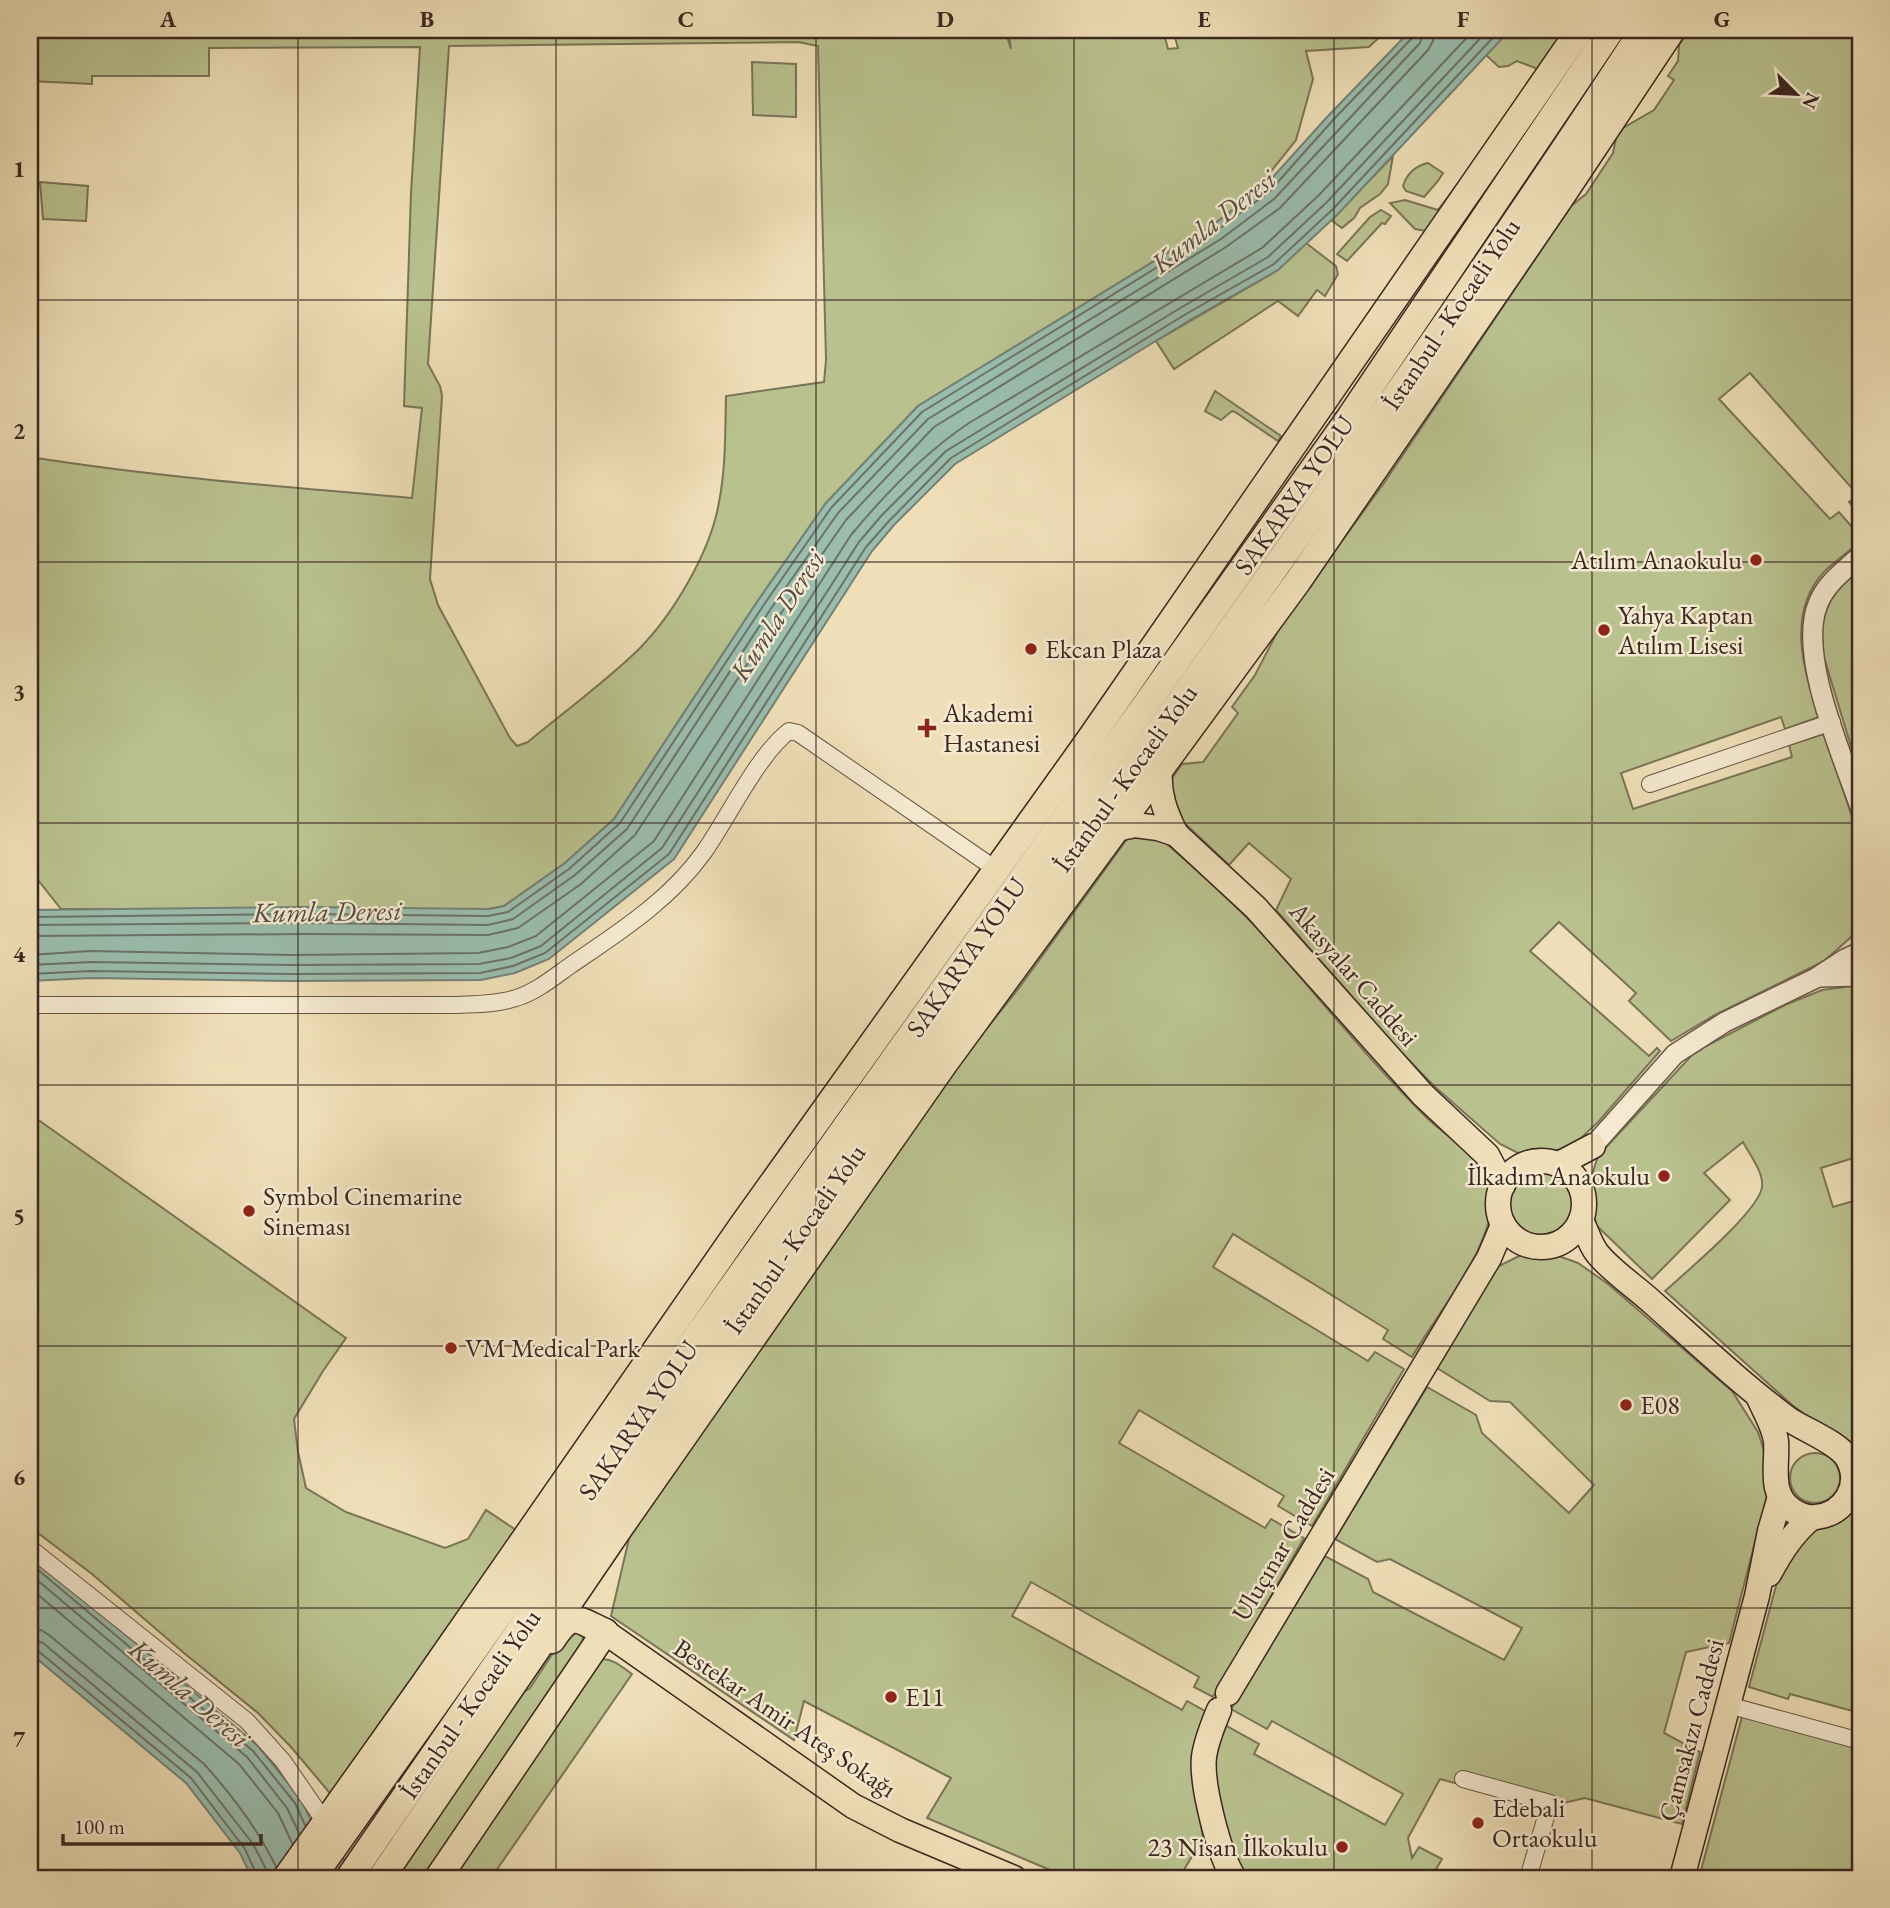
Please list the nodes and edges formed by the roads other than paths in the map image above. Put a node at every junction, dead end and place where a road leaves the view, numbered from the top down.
1 (1580, 30) edge
2 (1611, 30) edge
3 (1643, 30) edge
4 (1672, 30) edge
5 (1530, 103) junction
6 (1419, 314) junction
7 (1393, 442) junction
8 (1860, 556) edge
9 (1210, 660) junction
10 (1832, 722) junction
11 (1160, 769) junction
12 (1650, 784) dead end
13 (1860, 807) edge
14 (1116, 829) junction
15 (1175, 834) junction
16 (997, 870) junction
17 (1860, 940) edge
18 (1855, 967) edge
19 (30, 1005) edge
20 (1593, 1146) joint
21 (1487, 1155) junction
22 (1520, 1165) junction
23 (1568, 1171) junction
24 (1503, 1185) junction
25 (1581, 1220) junction
26 (1511, 1233) junction
27 (1562, 1242) junction
28 (1597, 1253) junction
29 (1758, 1396) junction
30 (1843, 1451) edge
31 (1777, 1468) junction
32 (1780, 1497) junction
33 (1849, 1504) edge
34 (1811, 1518) junction
35 (30, 1548) edge
36 (592, 1569) junction
37 (1757, 1597) junction
38 (605, 1632) junction
39 (510, 1690) junction
40 (1728, 1705) junction
41 (1860, 1741) edge
42 (1463, 1779) dead end
43 (325, 1834) junction
44 (353, 1872) edge
45 (1232, 1876) edge
46 (286, 1878) edge
47 (312, 1878) edge
48 (381, 1878) edge
49 (438, 1878) edge
50 (1014, 1878) edge
51 (1528, 1878) edge
52 (1682, 1878) edge

1 - 5 highway
2 - 6 highway, SAKARYA YOLU
3 - 9 highway, İstanbul - Kocaeli Yolu
4 - 7 highway
5 - 6 highway
5 - 16 highway
6 - 43 highway, SAKARYA YOLU
7 - 9 highway
7 - 11 highway
8 - 10 street
9 - 44 highway, İstanbul - Kocaeli Yolu
10 - 12 street
10 - 13 street
11 - 14 highway
11 - 15 main road
14 - 15 main road
14 - 36 highway
15 - 21 main road, Akasyalar Caddesi
16 - 19 street
16 - 43 highway
17 - 18 street
18 - 20 street
20 - 23 main road
21 - 22 main road
21 - 24 main road
22 - 23 main road
22 - 24 main road
23 - 25 main road
24 - 26 main road
25 - 27 main road
25 - 28 main road
26 - 27 main road
26 - 45 main road, Uluçınar Caddesi
27 - 28 main road
28 - 29 main road
29 - 30 main road
29 - 31 main road
30 - 31 main road
30 - 33 main road
31 - 32 main road
32 - 34 main road
32 - 37 main road, Çamsakızı Caddesi
33 - 34 main road
34 - 37 main road, Çamsakızı Caddesi
35 - 43 street
36 - 38 highway
36 - 39 highway
37 - 40 main road, Çamsakızı Caddesi
38 - 39 highway
38 - 49 highway
38 - 50 main road, Bestekar Amir Ateş Sokağı
39 - 48 highway
40 - 41 street
40 - 52 main road, Çamsakızı Caddesi
42 - 51 street
43 - 46 highway
43 - 47 highway, SAKARYA YOLU

